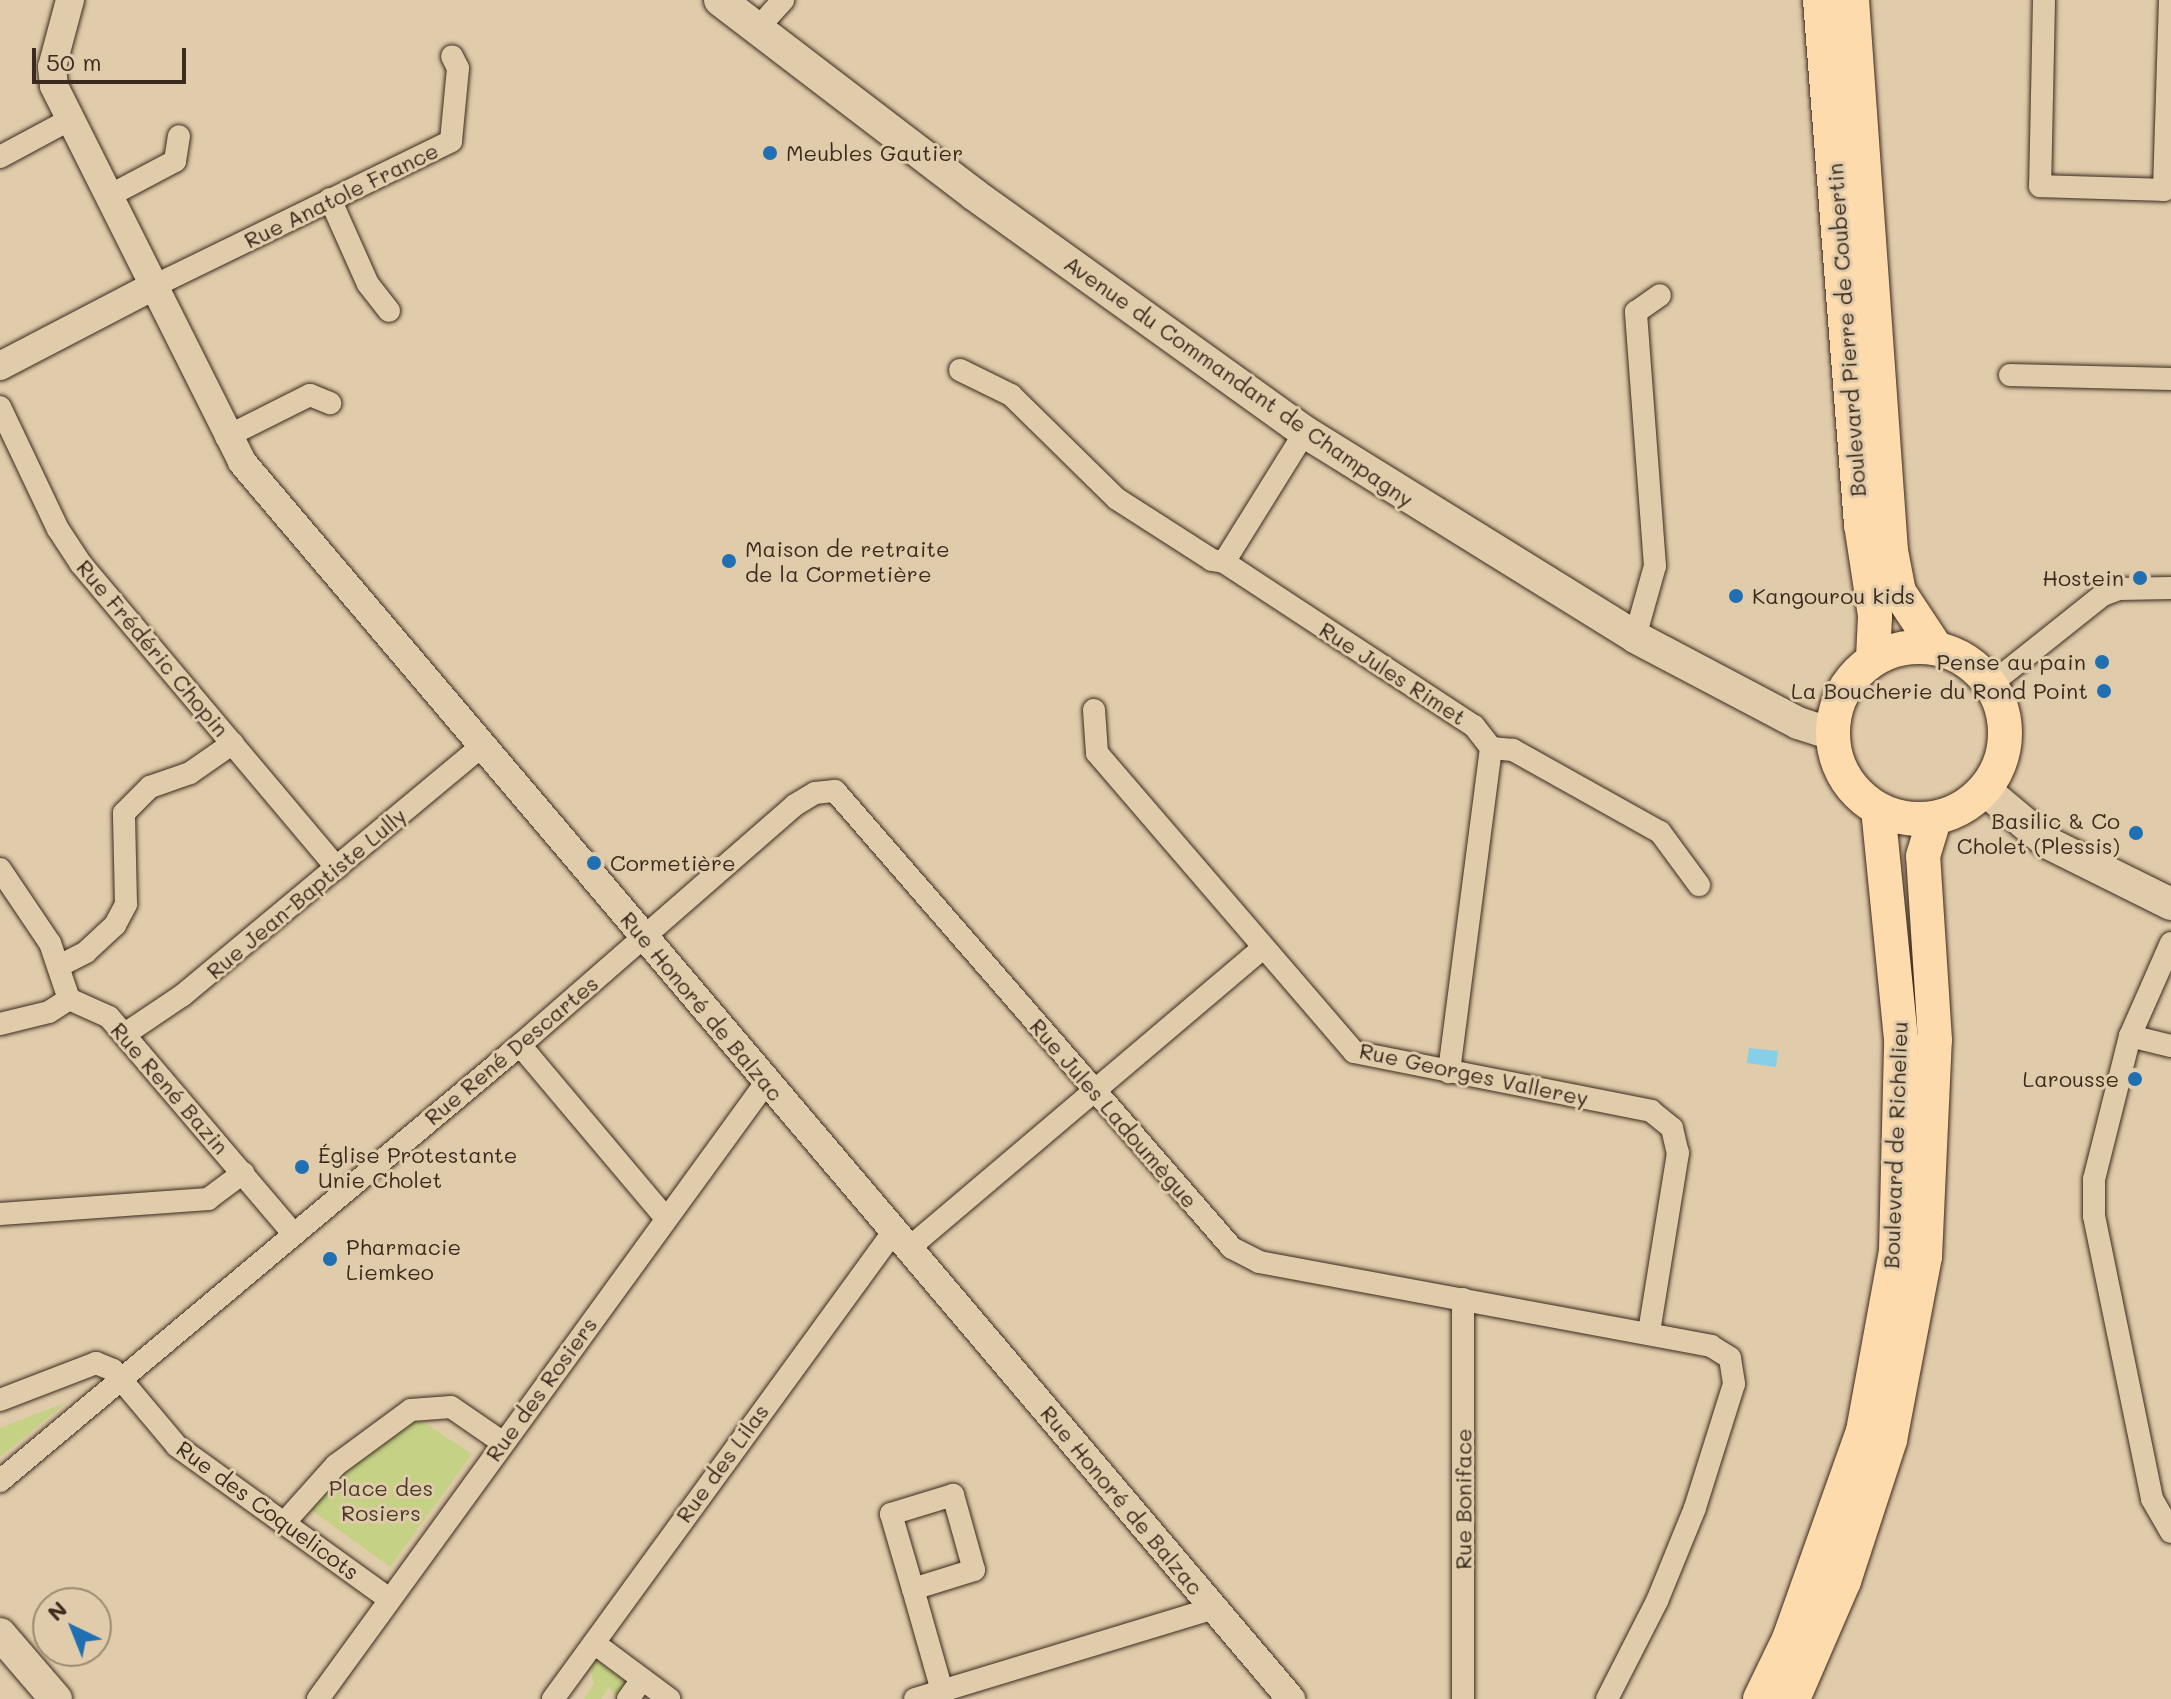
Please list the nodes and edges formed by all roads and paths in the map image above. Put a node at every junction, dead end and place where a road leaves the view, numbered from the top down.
1 (70, 0) edge
2 (720, 0) edge
3 (783, 0) edge
4 (1820, 0) edge
5 (1852, 0) edge
6 (2044, 0) edge
7 (2170, 0) edge
8 (757, 29) junction
9 (452, 56) dead end
10 (69, 120) junction
11 (179, 136) dead end
12 (0, 157) edge
13 (2167, 190) edge
14 (107, 197) junction
15 (330, 199) junction
16 (152, 287) junction
17 (1660, 295) dead end
18 (389, 311) dead end
19 (0, 366) edge
20 (960, 370) dead end
21 (2010, 375) dead end
22 (2171, 379) edge
23 (330, 403) dead end
24 (0, 407) edge
25 (1305, 432) junction
26 (226, 437) junction
27 (1224, 562) junction
28 (2171, 588) edge
29 (1635, 637) junction
30 (1936, 648) junction
31 (1873, 659) junction
32 (1991, 684) junction
33 (1094, 710) dead end
34 (1832, 734) junction
35 (233, 743) junction
36 (482, 746) junction
37 (1491, 748) junction
38 (1985, 790) junction
39 (1878, 810) junction
40 (1934, 819) junction
41 (337, 868) junction
42 (0, 869) edge
43 (1699, 885) dead end
44 (2171, 904) edge
45 (644, 936) junction
46 (2171, 943) edge
47 (1263, 948) junction
48 (61, 965) junction
49 (69, 999) junction
50 (0, 1024) edge
51 (125, 1034) junction
52 (2130, 1036) junction
53 (520, 1045) junction
54 (2171, 1046) edge
55 (1449, 1072) junction
56 (767, 1081) junction
57 (1094, 1091) junction
58 (243, 1173) junction
59 (0, 1214) edge
60 (665, 1217) junction
61 (294, 1234) junction
62 (901, 1239) junction
63 (1463, 1299) junction
64 (1649, 1333) junction
65 (121, 1381) junction
66 (0, 1400) edge
67 (502, 1442) junction
68 (0, 1481) edge
69 (284, 1523) junction
70 (2171, 1532) edge
71 (913, 1589) junction
72 (388, 1598) junction
73 (1214, 1608) junction
74 (0, 1634) edge
75 (594, 1643) junction
76 (0, 1656) edge
77 (642, 1680) junction
78 (942, 1691) junction
79 (31, 1699) edge
80 (56, 1699) edge
81 (318, 1699) edge
82 (553, 1699) edge
83 (628, 1699) edge
84 (669, 1699) edge
85 (915, 1699) edge
86 (1291, 1699) edge
87 (1463, 1699) edge
88 (1607, 1699) edge
89 (1760, 1699) edge
90 (1793, 1699) edge

1 - 10 street, Rue Honoré de Balzac
2 - 8 main road, Avenue du Commandant de Champagny
3 - 8 street
4 - 31 main road, Boulevard Pierre de Coubertin
5 - 30 main road, Boulevard Pierre de Coubertin
6 - 13 street
7 - 13 street
8 - 25 main road, Avenue du Commandant de Champagny
9 - 15 street, Rue Anatole France
10 - 12 street
10 - 14 street, Rue Honoré de Balzac
11 - 14 street
14 - 16 street, Rue Honoré de Balzac
15 - 16 street, Rue Anatole France
15 - 18 street
16 - 19 street
16 - 26 street, Rue Honoré de Balzac
17 - 29 street
20 - 27 street, Rue Jules Rimet
21 - 22 street
23 - 26 street
24 - 35 street, Rue Frédéric Chopin
25 - 27 street
25 - 29 main road, Avenue du Commandant de Champagny
26 - 36 street, Rue Honoré de Balzac
27 - 37 street, Rue Jules Rimet
28 - 32 street
29 - 34 main road, Avenue du Commandant de Champagny
30 - 31 main road
30 - 32 main road
31 - 34 main road
32 - 38 main road
33 - 47 street, Rue Georges Vallerey
34 - 39 main road
35 - 41 street, Rue Frédéric Chopin
35 - 48 street
36 - 41 street, Rue Jean-Baptiste Lully
36 - 45 street, Rue Honoré de Balzac
37 - 43 street
37 - 55 street
38 - 40 main road
38 - 44 main road
39 - 40 main road
39 - 89 main road, Boulevard de Richelieu
40 - 90 main road, Boulevard de Richelieu
41 - 51 street, Rue Jean-Baptiste Lully
42 - 48 street
45 - 53 street, Rue René Descartes
45 - 56 street, Rue Honoré de Balzac
45 - 57 street, Rue Jules Ladoumègue
46 - 52 street
47 - 55 street, Rue Georges Vallerey
47 - 57 street, Rue des Lilas
48 - 49 street
49 - 50 street
49 - 51 street, Rue René Bazin
51 - 58 street, Rue René Bazin
52 - 54 street
52 - 70 street
53 - 60 street
53 - 61 street, Rue René Descartes
55 - 64 street, Rue Georges Vallerey
56 - 60 street, Rue des Rosiers
56 - 62 street, Rue Honoré de Balzac
57 - 62 street, Rue des Lilas
57 - 63 street, Rue Jules Ladoumègue
58 - 59 street
58 - 61 street, Rue René Bazin
60 - 67 street, Rue des Rosiers
61 - 65 street, Rue René Descartes
62 - 73 street, Rue Honoré de Balzac
62 - 75 street, Rue des Lilas
63 - 64 street, Rue Jules Ladoumègue
63 - 87 street, Rue Boniface
64 - 88 street, Rue Jules Ladoumègue
65 - 66 street
65 - 68 street, Rue René Descartes
65 - 69 street, Rue des Coquelicots
67 - 69 street
67 - 72 street, Rue des Rosiers
69 - 72 street, Rue des Coquelicots
71 - 71 street
71 - 78 street
72 - 81 street, Rue des Rosiers
73 - 78 street
73 - 86 street, Rue Honoré de Balzac
74 - 80 main road
75 - 77 street
75 - 82 street, Rue des Lilas
76 - 79 main road
77 - 83 street
77 - 84 street
78 - 85 street

